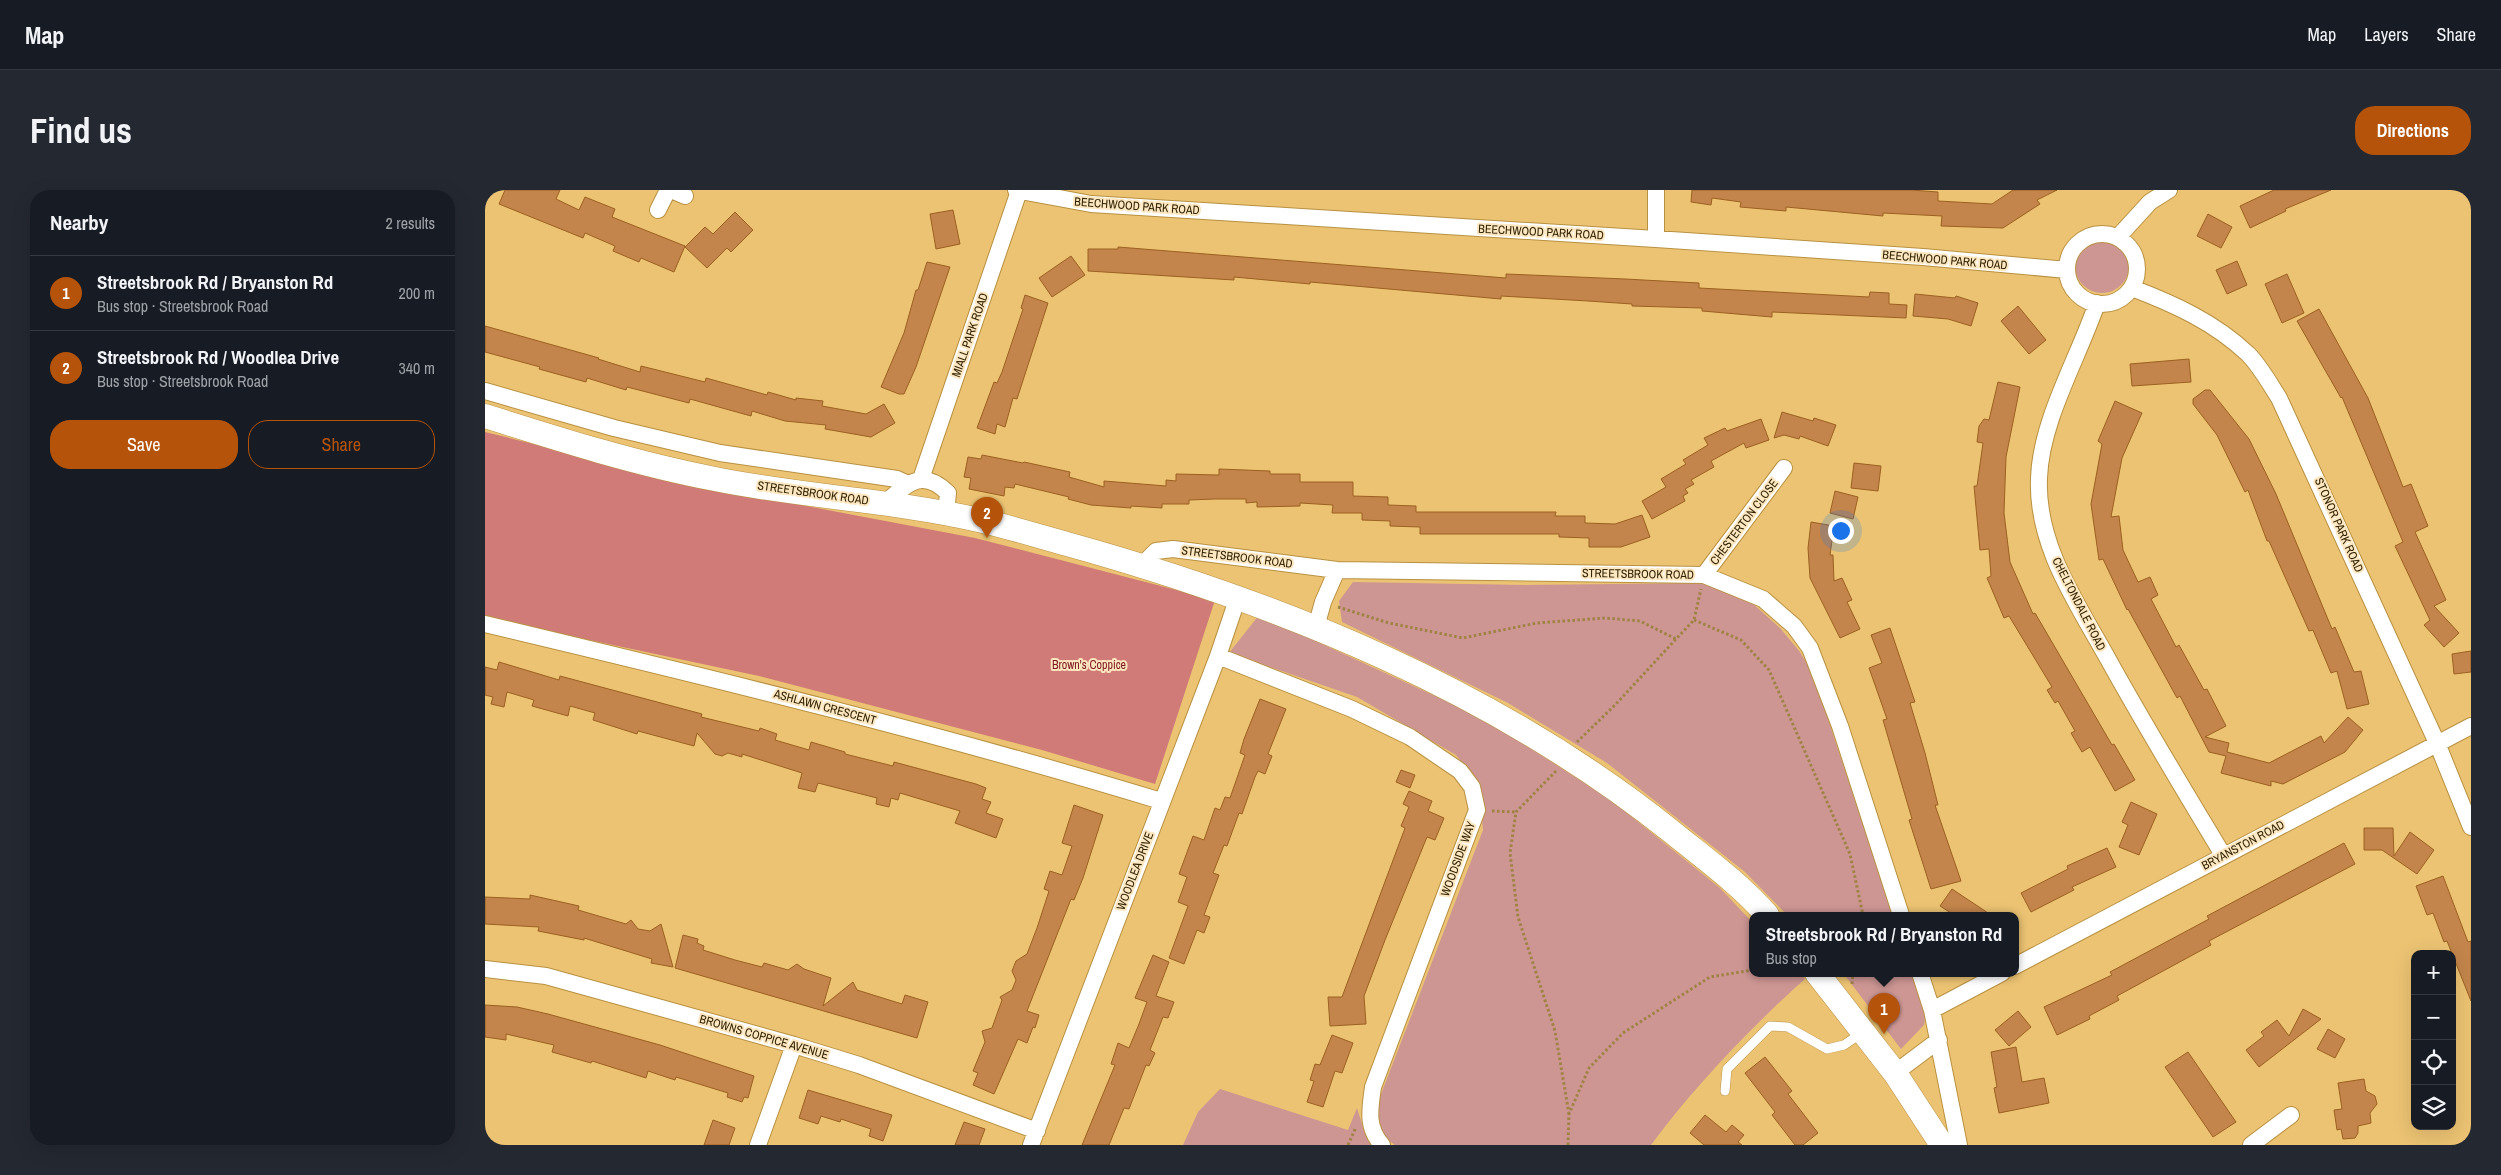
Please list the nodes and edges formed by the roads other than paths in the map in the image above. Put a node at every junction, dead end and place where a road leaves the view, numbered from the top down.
1 (1656, 190) edge
2 (2169, 190) edge
3 (1018, 191) edge
4 (675, 192) edge
5 (658, 210) dead end
6 (2118, 237) junction
7 (1656, 239) junction
8 (2067, 270) junction
9 (2132, 288) junction
10 (2097, 303) junction
11 (485, 391) edge
12 (485, 416) edge
13 (1784, 468) dead end
14 (914, 482) junction
15 (886, 502) junction
16 (945, 513) junction
17 (1142, 565) junction
18 (1337, 570) junction
19 (1704, 575) junction
20 (1237, 597) junction
21 (485, 624) edge
22 (1316, 627) junction
23 (1218, 656) junction
24 (2471, 726) edge
25 (2437, 743) junction
26 (1161, 801) junction
27 (2471, 826) edge
28 (2223, 855) junction
29 (1764, 912) edge
30 (1900, 912) edge
31 (2019, 964) edge
32 (485, 969) edge
33 (1820, 977) edge
34 (1921, 977) edge
35 (1994, 977) edge
36 (1932, 1010) junction
37 (1863, 1032) junction
38 (1939, 1040) junction
39 (794, 1045) junction
40 (1895, 1073) junction
41 (1725, 1090) dead end
42 (2291, 1114) dead end
43 (1034, 1138) edge
44 (758, 1145) edge
45 (1382, 1145) edge
46 (1942, 1145) edge
47 (1959, 1145) edge
48 (2251, 1145) edge

1 - 7 street
2 - 6 street
3 - 7 street, BEECHWOOD PARK ROAD
3 - 14 street, MIALL PARK ROAD
4 - 5 street
6 - 8 street
6 - 9 street
7 - 8 street, BEECHWOOD PARK ROAD
8 - 10 street
9 - 10 street
9 - 25 street, STONOR PARK ROAD
10 - 28 street, CHELTONDALE ROAD
11 - 14 street, STREETSBROOK ROAD
12 - 15 main road, STREETSBROOK ROAD
13 - 19 street, CHESTERTON CLOSE
14 - 15 street
14 - 16 street
15 - 16 main road, STREETSBROOK ROAD
16 - 17 main road, STREETSBROOK ROAD
17 - 18 street, STREETSBROOK ROAD
17 - 20 main road, STREETSBROOK ROAD
18 - 19 street, STREETSBROOK ROAD
18 - 22 street
19 - 30 street, STREETSBROOK ROAD
20 - 22 main road, STREETSBROOK ROAD
20 - 23 street, WOODLEA DRIVE
21 - 26 street, ASHLAWN CRESCENT
22 - 29 main road, STREETSBROOK ROAD
23 - 26 street, WOODLEA DRIVE
23 - 45 street, WOODSIDE WAY
24 - 25 street, BRYANSTON ROAD
25 - 27 street, STONOR PARK ROAD
25 - 28 street, BRYANSTON ROAD
26 - 43 street, WOODLEA DRIVE
28 - 31 street, BRYANSTON ROAD
32 - 39 street, BROWNS COPPICE AVENUE
33 - 37 main road
34 - 36 street
35 - 36 street
36 - 38 street
37 - 40 main road
37 - 41 lane
38 - 40 street
38 - 47 street
39 - 43 street, BROWNS COPPICE AVENUE
39 - 44 street
40 - 46 main road
42 - 48 street

